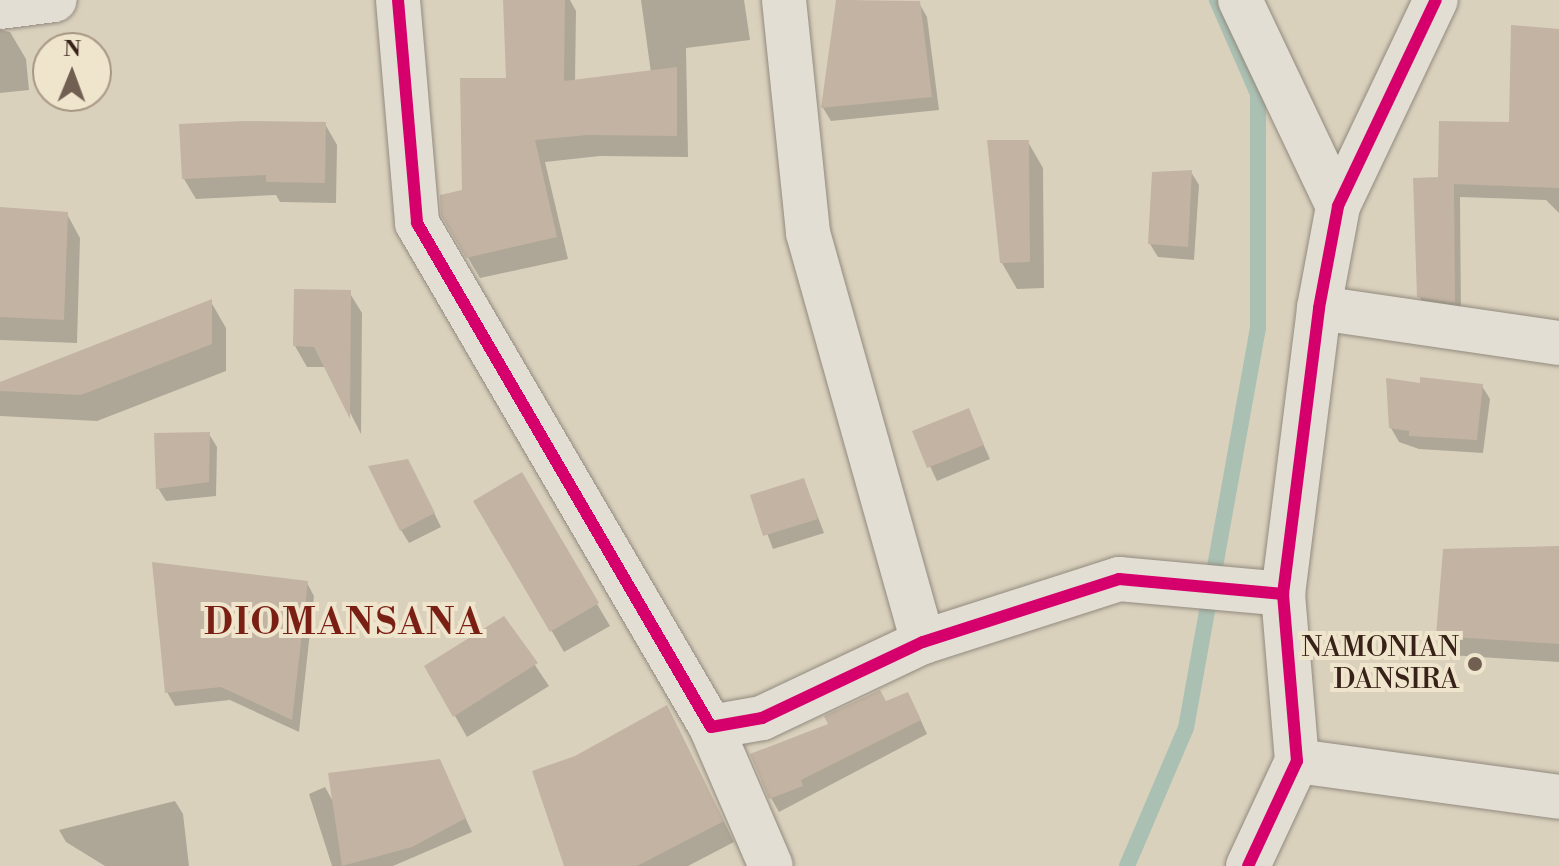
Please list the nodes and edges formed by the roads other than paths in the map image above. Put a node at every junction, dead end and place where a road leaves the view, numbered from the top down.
1 (55, 0) edge
2 (398, 0) edge
3 (784, 0) edge
4 (1240, 0) edge
5 (1436, 0) edge
6 (0, 7) edge
7 (1338, 206) junction
8 (1319, 308) junction
9 (1559, 343) edge
10 (1283, 594) junction
11 (923, 642) junction
12 (711, 727) junction
13 (1297, 761) junction
14 (1559, 797) edge
15 (771, 866) edge
16 (1248, 866) edge

1 - 6 street
2 - 12 street
3 - 11 street
4 - 7 street
5 - 7 street
7 - 8 street
8 - 9 street
8 - 10 street
10 - 11 street
10 - 13 street
11 - 12 street
12 - 15 street
13 - 14 street
13 - 16 street

